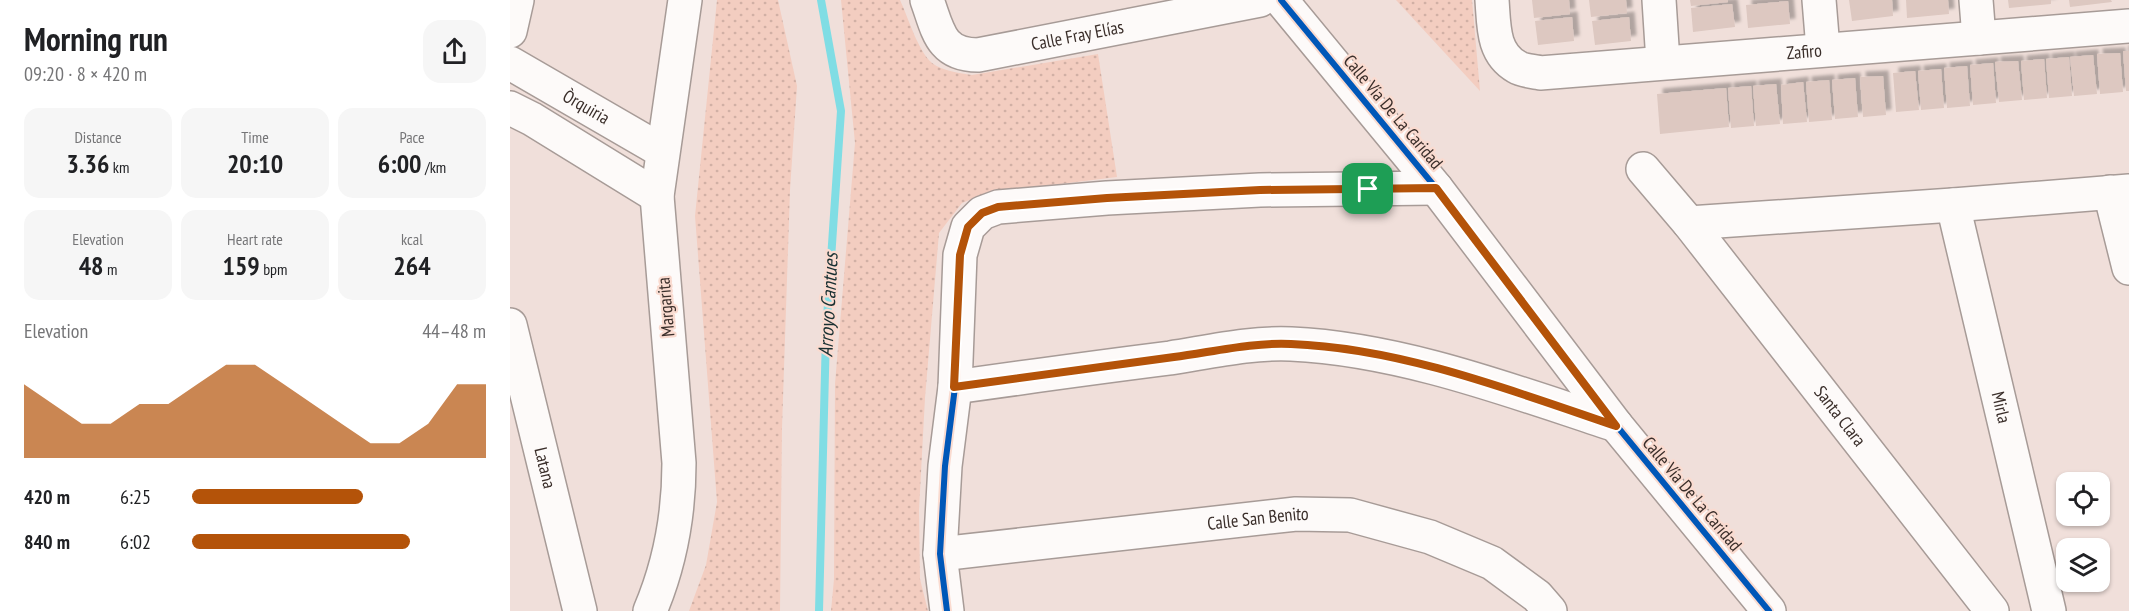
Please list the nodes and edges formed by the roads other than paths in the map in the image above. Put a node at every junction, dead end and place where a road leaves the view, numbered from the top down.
1 (517, 0) edge
2 (685, 0) edge
3 (927, 0) edge
4 (1260, 0) edge
5 (1281, 0) edge
6 (1492, 0) edge
7 (1659, 0) edge
8 (1820, 0) edge
9 (1976, 0) edge
10 (2129, 26) edge
11 (510, 31) edge
12 (1979, 38) junction
13 (1823, 49) junction
14 (1663, 62) junction
15 (510, 63) edge
16 (510, 108) edge
17 (662, 151) junction
18 (1643, 170) dead end
19 (1436, 188) junction
20 (2120, 191) edge
21 (657, 196) junction
22 (1953, 205) junction
23 (1689, 223) junction
24 (2129, 268) edge
25 (510, 325) edge
26 (954, 387) junction
27 (1616, 426) junction
28 (940, 554) junction
29 (580, 611) edge
30 (650, 611) edge
31 (947, 611) edge
32 (1550, 611) edge
33 (1769, 611) edge
34 (1992, 611) edge
35 (2049, 611) edge

1 - 11 street
2 - 17 street, Margarita
3 - 4 street, Calle Fray Elías
5 - 19 street, Calle Vía De La Caridad
6 - 14 street, Zafiro
7 - 14 street
8 - 13 street
9 - 12 street
10 - 12 street, Zafiro
12 - 13 street, Zafiro
13 - 14 street, Zafiro
15 - 17 street, Òrquiria
16 - 21 street
17 - 21 street, Margarita
18 - 23 street, Santa Clara
19 - 26 street
19 - 27 street, Calle Vía De La Caridad
20 - 22 street
20 - 24 street
21 - 30 street, Margarita
22 - 23 street
22 - 35 street, Mirla
23 - 34 street, Santa Clara
25 - 29 street, Latana
26 - 27 street
26 - 28 street
27 - 33 street, Calle Vía De La Caridad
28 - 31 street
28 - 32 street, Calle San Benito

